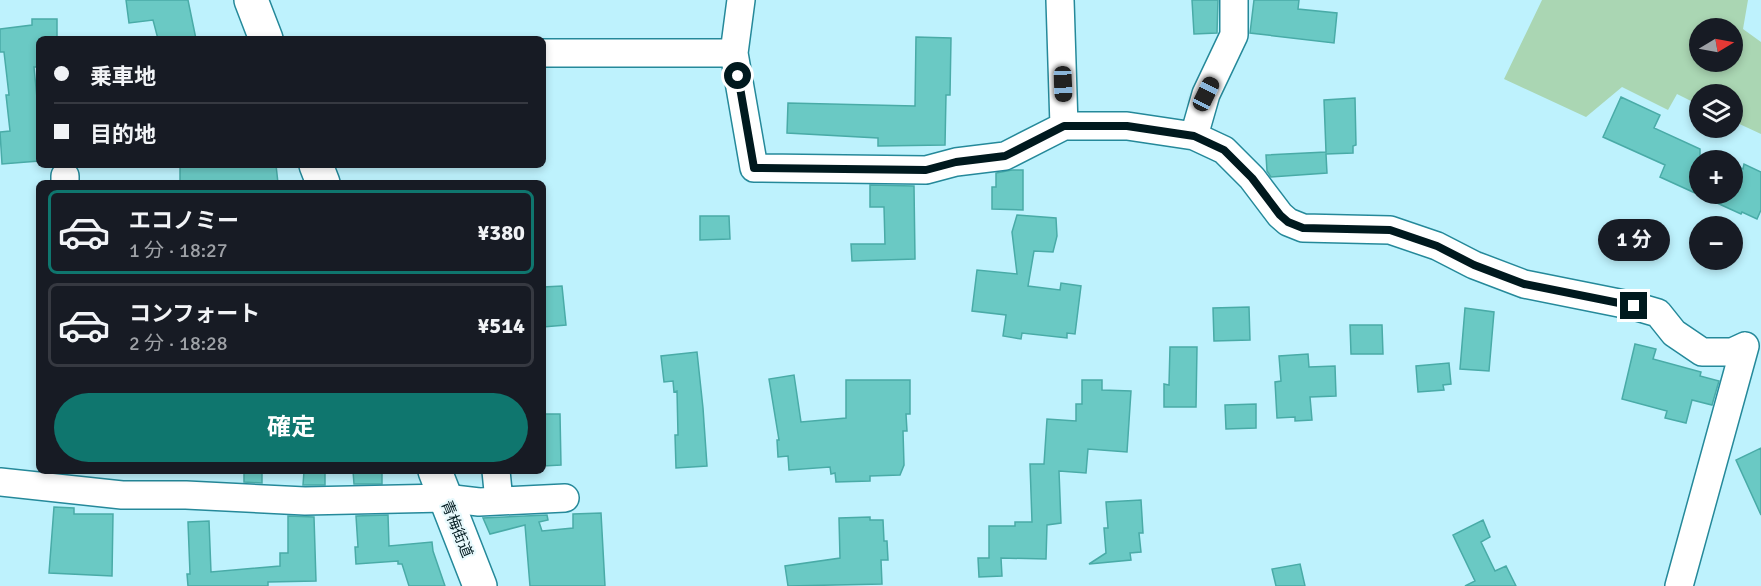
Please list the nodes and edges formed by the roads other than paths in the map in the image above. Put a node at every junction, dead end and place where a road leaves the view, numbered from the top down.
1 (250, 0) edge
2 (741, 0) edge
3 (1060, 0) edge
4 (1234, 0) edge
5 (266, 36) edge
6 (546, 53) edge
7 (734, 53) junction
8 (1064, 126) junction
9 (1194, 136) junction
10 (496, 474) edge
11 (70, 481) edge
12 (0, 482) edge
13 (440, 484) edge
14 (565, 498) dead end
15 (499, 501) junction
16 (480, 586) edge
17 (1679, 586) edge

1 - 5 main road
2 - 7 street
3 - 8 street
4 - 9 street
6 - 7 street
7 - 8 street
8 - 9 street
9 - 17 street
10 - 15 street
11 - 12 street
11 - 13 street
13 - 15 street
13 - 16 main road, 青梅街道
14 - 15 street

